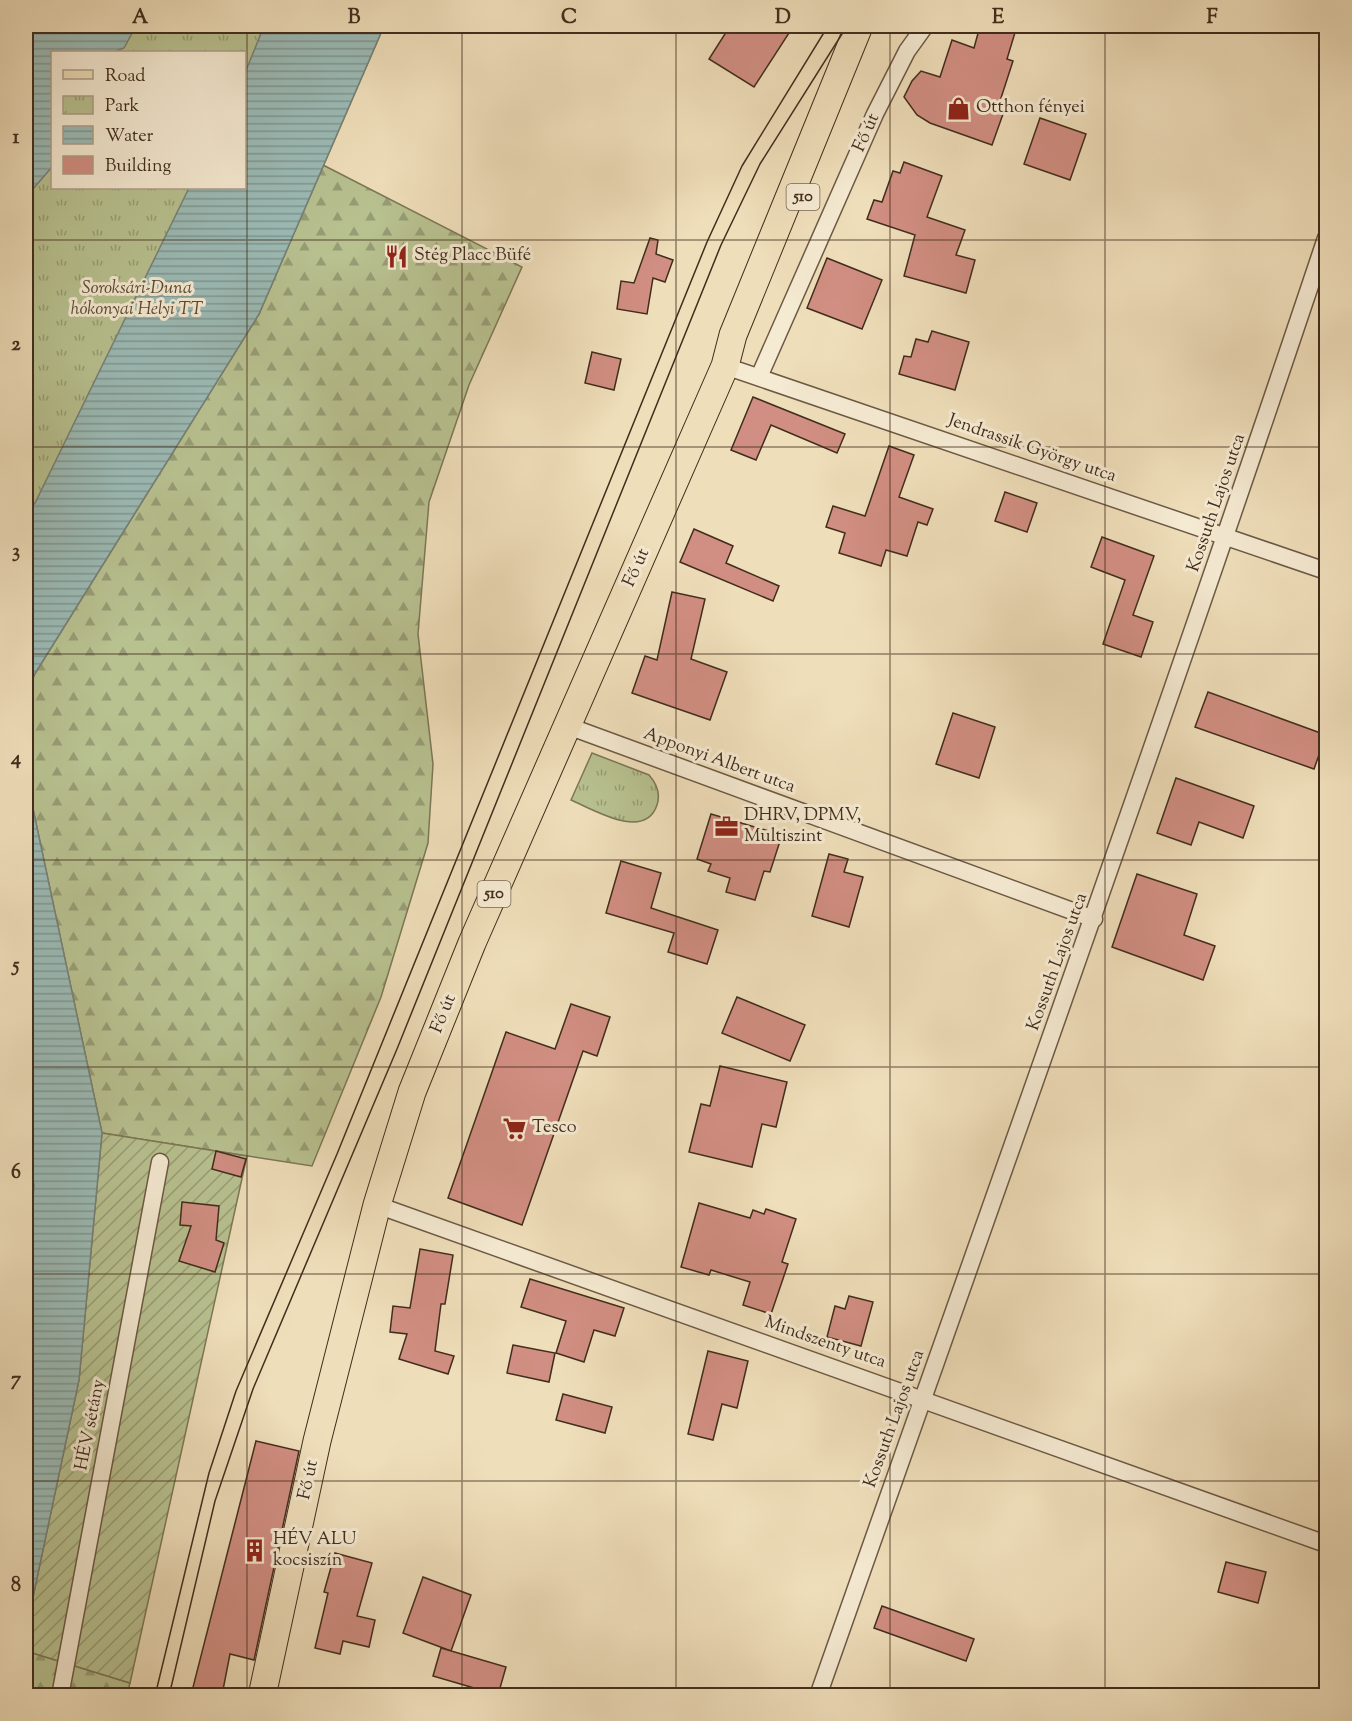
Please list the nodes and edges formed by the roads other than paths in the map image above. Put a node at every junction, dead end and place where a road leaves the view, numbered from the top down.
1 (859, 26) edge
2 (877, 26) edge
3 (925, 26) edge
4 (1326, 238) edge
5 (725, 366) junction
6 (759, 377) junction
7 (1227, 536) junction
8 (1326, 571) edge
9 (568, 726) junction
10 (1094, 919) junction
11 (160, 1162) dead end
12 (377, 1205) junction
13 (923, 1398) junction
14 (1326, 1544) edge
15 (60, 1695) edge
16 (262, 1695) edge
17 (818, 1695) edge

1 - 5 main road, Fő út / 510
2 - 5 main road, Fő út / 510
3 - 6 street, Fő út
4 - 7 street, Kossuth Lajos utca
5 - 6 street, Jendrassik György utca
5 - 9 main road, Fő út / 510
6 - 7 street, Jendrassik György utca
7 - 8 street, Jendrassik György utca
7 - 10 street, Kossuth Lajos utca
9 - 10 street, Apponyi Albert utca
9 - 12 main road, Fő út / 510
10 - 13 street, Kossuth Lajos utca
11 - 15 street, HÉV sétány
12 - 13 street, Mindszenty utca
12 - 16 main road, Fő út / 510
13 - 14 street, Mindszenty utca
13 - 17 street, Kossuth Lajos utca

